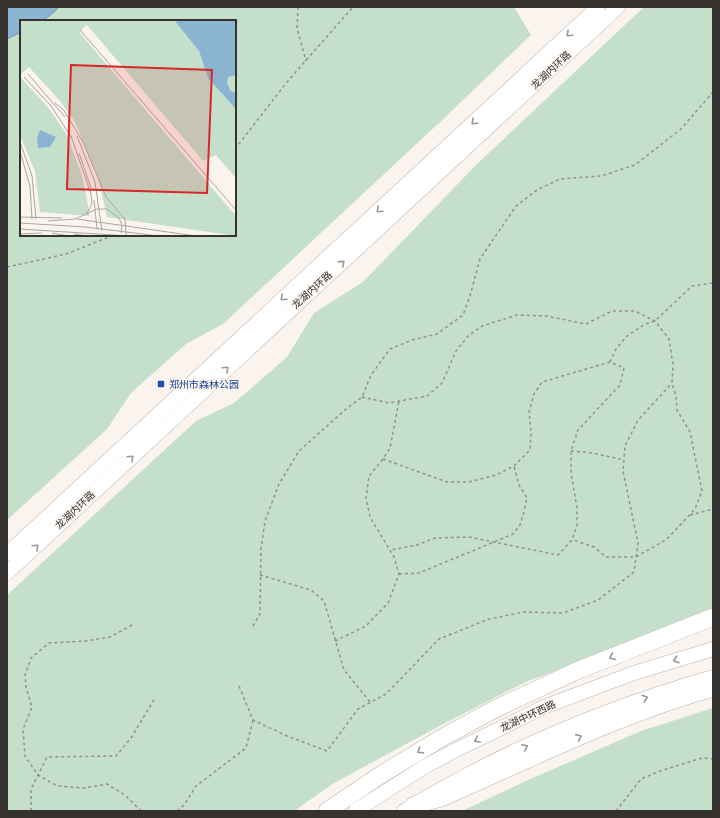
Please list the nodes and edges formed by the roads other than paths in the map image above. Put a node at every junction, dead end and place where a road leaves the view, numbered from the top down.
1 (598, 7) edge
2 (618, 7) edge
3 (7, 554) edge
4 (7, 573) edge
5 (713, 618) edge
6 (713, 649) edge
7 (713, 676) edge
8 (713, 688) edge
9 (409, 808) edge
10 (327, 811) edge
11 (355, 811) edge

1 -> 3 main road, 龙湖内环路
4 -> 2 main road, 龙湖内环路
5 -> 10 highway
6 -> 11 main road, 龙湖中环西路
9 -> 7 main road
9 -> 8 highway

